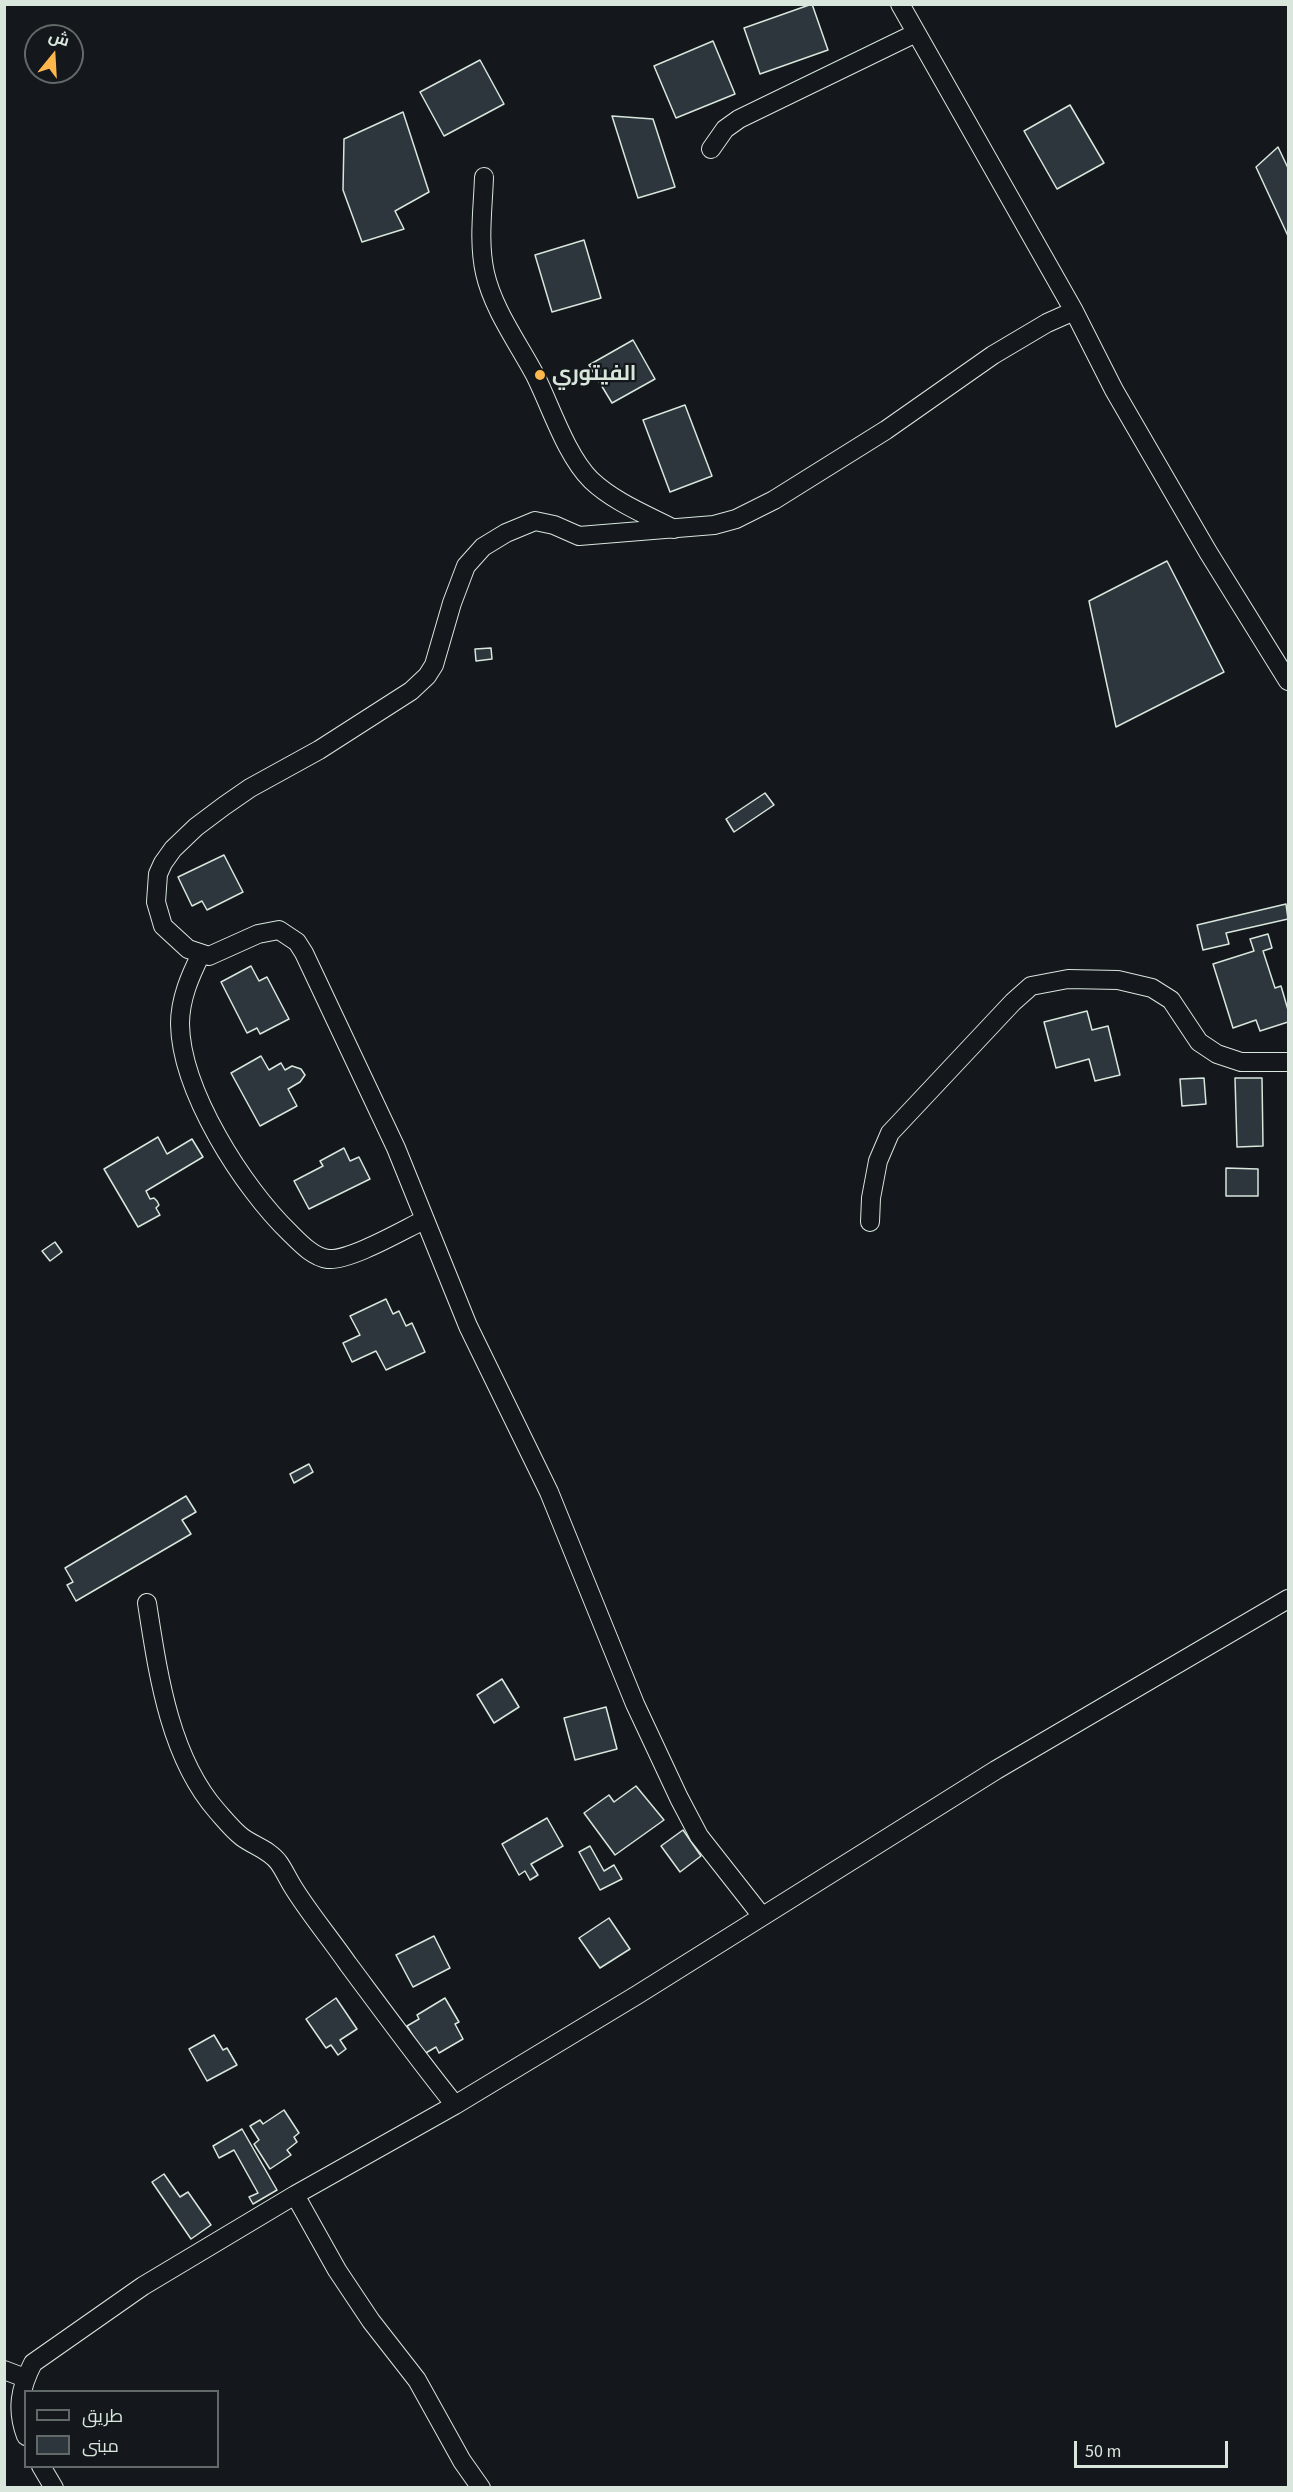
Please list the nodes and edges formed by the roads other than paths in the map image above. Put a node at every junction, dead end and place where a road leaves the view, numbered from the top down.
1 (900, 4) edge
2 (916, 33) junction
3 (711, 149) dead end
4 (484, 177) dead end
5 (1074, 311) junction
6 (674, 529) junction
7 (1288, 681) edge
8 (201, 954) junction
9 (1288, 1062) edge
10 (424, 1220) junction
11 (870, 1222) dead end
12 (1288, 1599) edge
13 (147, 1603) dead end
14 (761, 1916) junction
15 (455, 2105) junction
16 (295, 2195) junction
17 (4, 2370) edge
18 (25, 2378) junction
19 (24, 2430) edge
20 (42, 2468) edge
21 (54, 2487) edge
22 (481, 2487) edge

1 - 2 street
2 - 3 street
2 - 5 street
4 - 6 street
5 - 6 street
5 - 7 street
6 - 8 street
8 - 10 street
8 - 10 street
9 - 11 street
10 - 14 street
12 - 14 street
13 - 15 street
14 - 15 street
15 - 16 street
16 - 18 street
16 - 22 street
17 - 18 street
18 - 19 street
20 - 21 street

